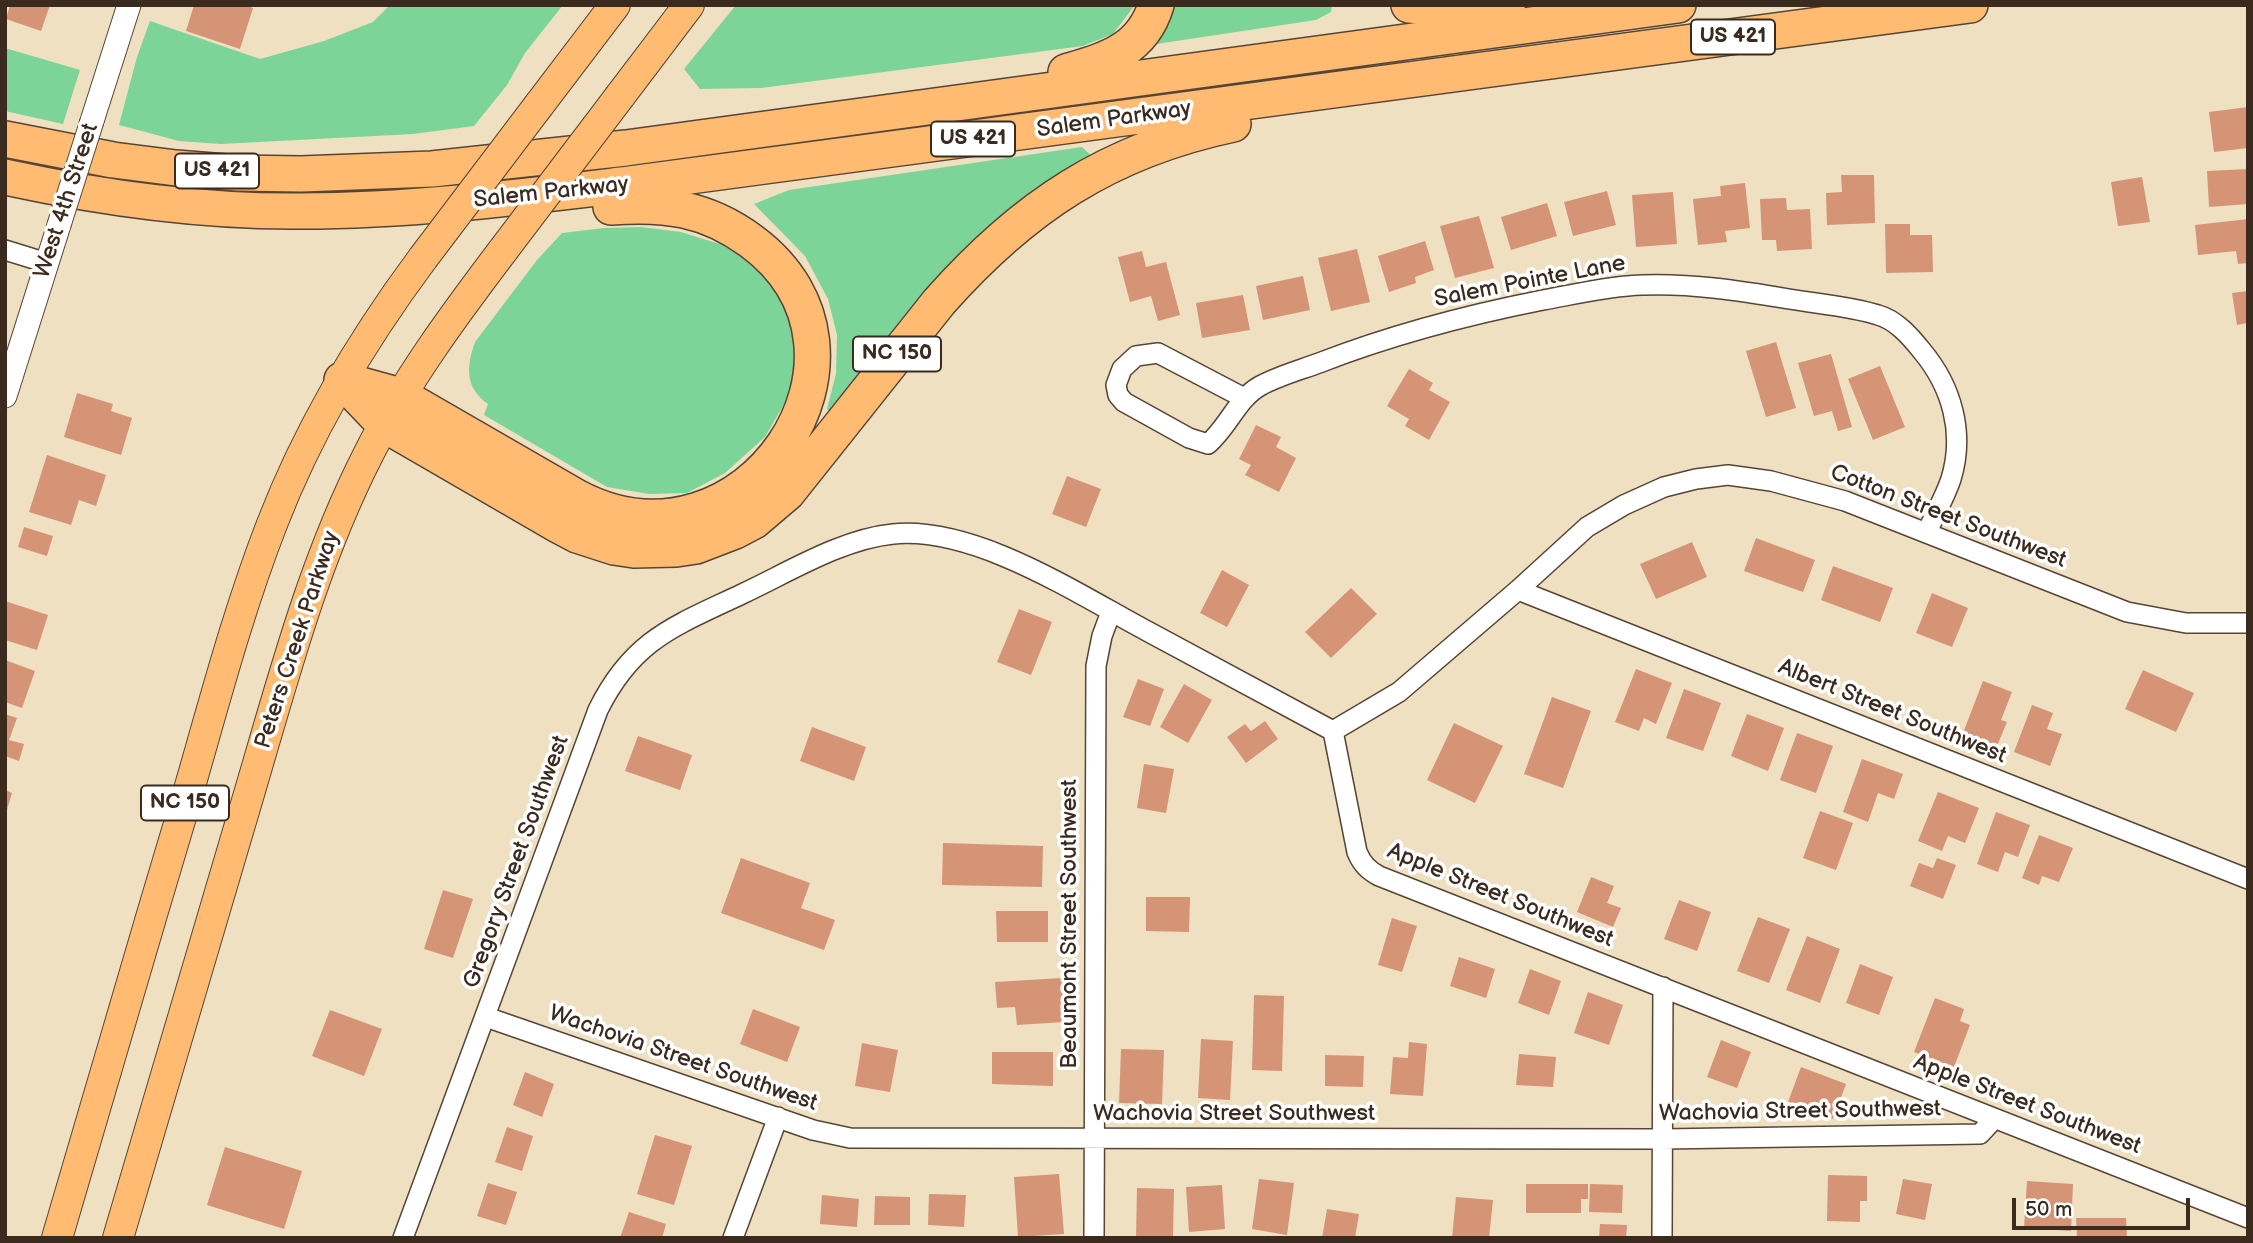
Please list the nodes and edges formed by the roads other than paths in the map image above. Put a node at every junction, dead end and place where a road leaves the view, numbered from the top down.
1 (129, 5) edge
2 (615, 5) edge
3 (689, 5) edge
4 (1156, 5) edge
5 (1409, 5) edge
6 (1531, 5) edge
7 (1970, 5) edge
8 (1660, 6) edge
9 (1435, 77) junction
10 (982, 99) junction
11 (5, 139) edge
12 (5, 177) edge
13 (512, 198) junction
14 (5, 250) edge
15 (47, 264) junction
16 (342, 380) junction
17 (5, 396) edge
18 (1244, 398) junction
19 (392, 410) junction
20 (1927, 532) junction
21 (1518, 590) junction
22 (1111, 612) junction
23 (2248, 623) edge
24 (1333, 731) junction
25 (2248, 879) edge
26 (1662, 987) junction
27 (486, 1017) junction
28 (778, 1118) junction
29 (1994, 1119) junction
30 (1094, 1138) junction
31 (1663, 1139) junction
32 (2248, 1218) edge
33 (57, 1238) edge
34 (118, 1238) edge
35 (403, 1238) edge
36 (733, 1238) edge
37 (1094, 1238) edge
38 (1662, 1238) edge

1 - 15 street, West 4th Street, bridge
2 - 16 main road, NC 150, bridge
3 - 19 main road, Peters Creek Parkway, bridge
4 - 10 highway
5 - 6 highway
7 - 9 highway, Salem Parkway / US 421
8 - 10 highway, Salem Parkway / US 421
9 - 13 highway, Salem Parkway / US 421
9 - 19 highway, NC 150
10 - 11 highway, Salem Parkway / US 421
12 - 13 highway, Salem Parkway / US 421
13 - 19 highway
14 - 15 street
15 - 17 street, West 4th Street
16 - 19 highway
16 - 33 main road, NC 150
18 - 18 street, Salem Pointe Lane
18 - 20 street, Salem Pointe Lane
19 - 34 main road, Peters Creek Parkway / NC 150
20 - 21 street, Cotton Street Southwest
20 - 23 street, Cotton Street Southwest
21 - 24 street, Cotton Street Southwest
21 - 25 street, Albert Street Southwest
22 - 24 street
22 - 27 street, Gregory Street Southwest
22 - 30 street, Beaumont Street Southwest
24 - 26 street, Apple Street Southwest
26 - 29 street, Apple Street Southwest
26 - 31 street
27 - 28 street, Wachovia Street Southwest
27 - 35 street, Gregory Street Southwest
28 - 30 street, Wachovia Street Southwest
28 - 36 street
29 - 31 street, Wachovia Street Southwest
29 - 32 street, Apple Street Southwest
30 - 31 street, Wachovia Street Southwest
30 - 37 street, Beaumont Street Southwest
31 - 38 street

